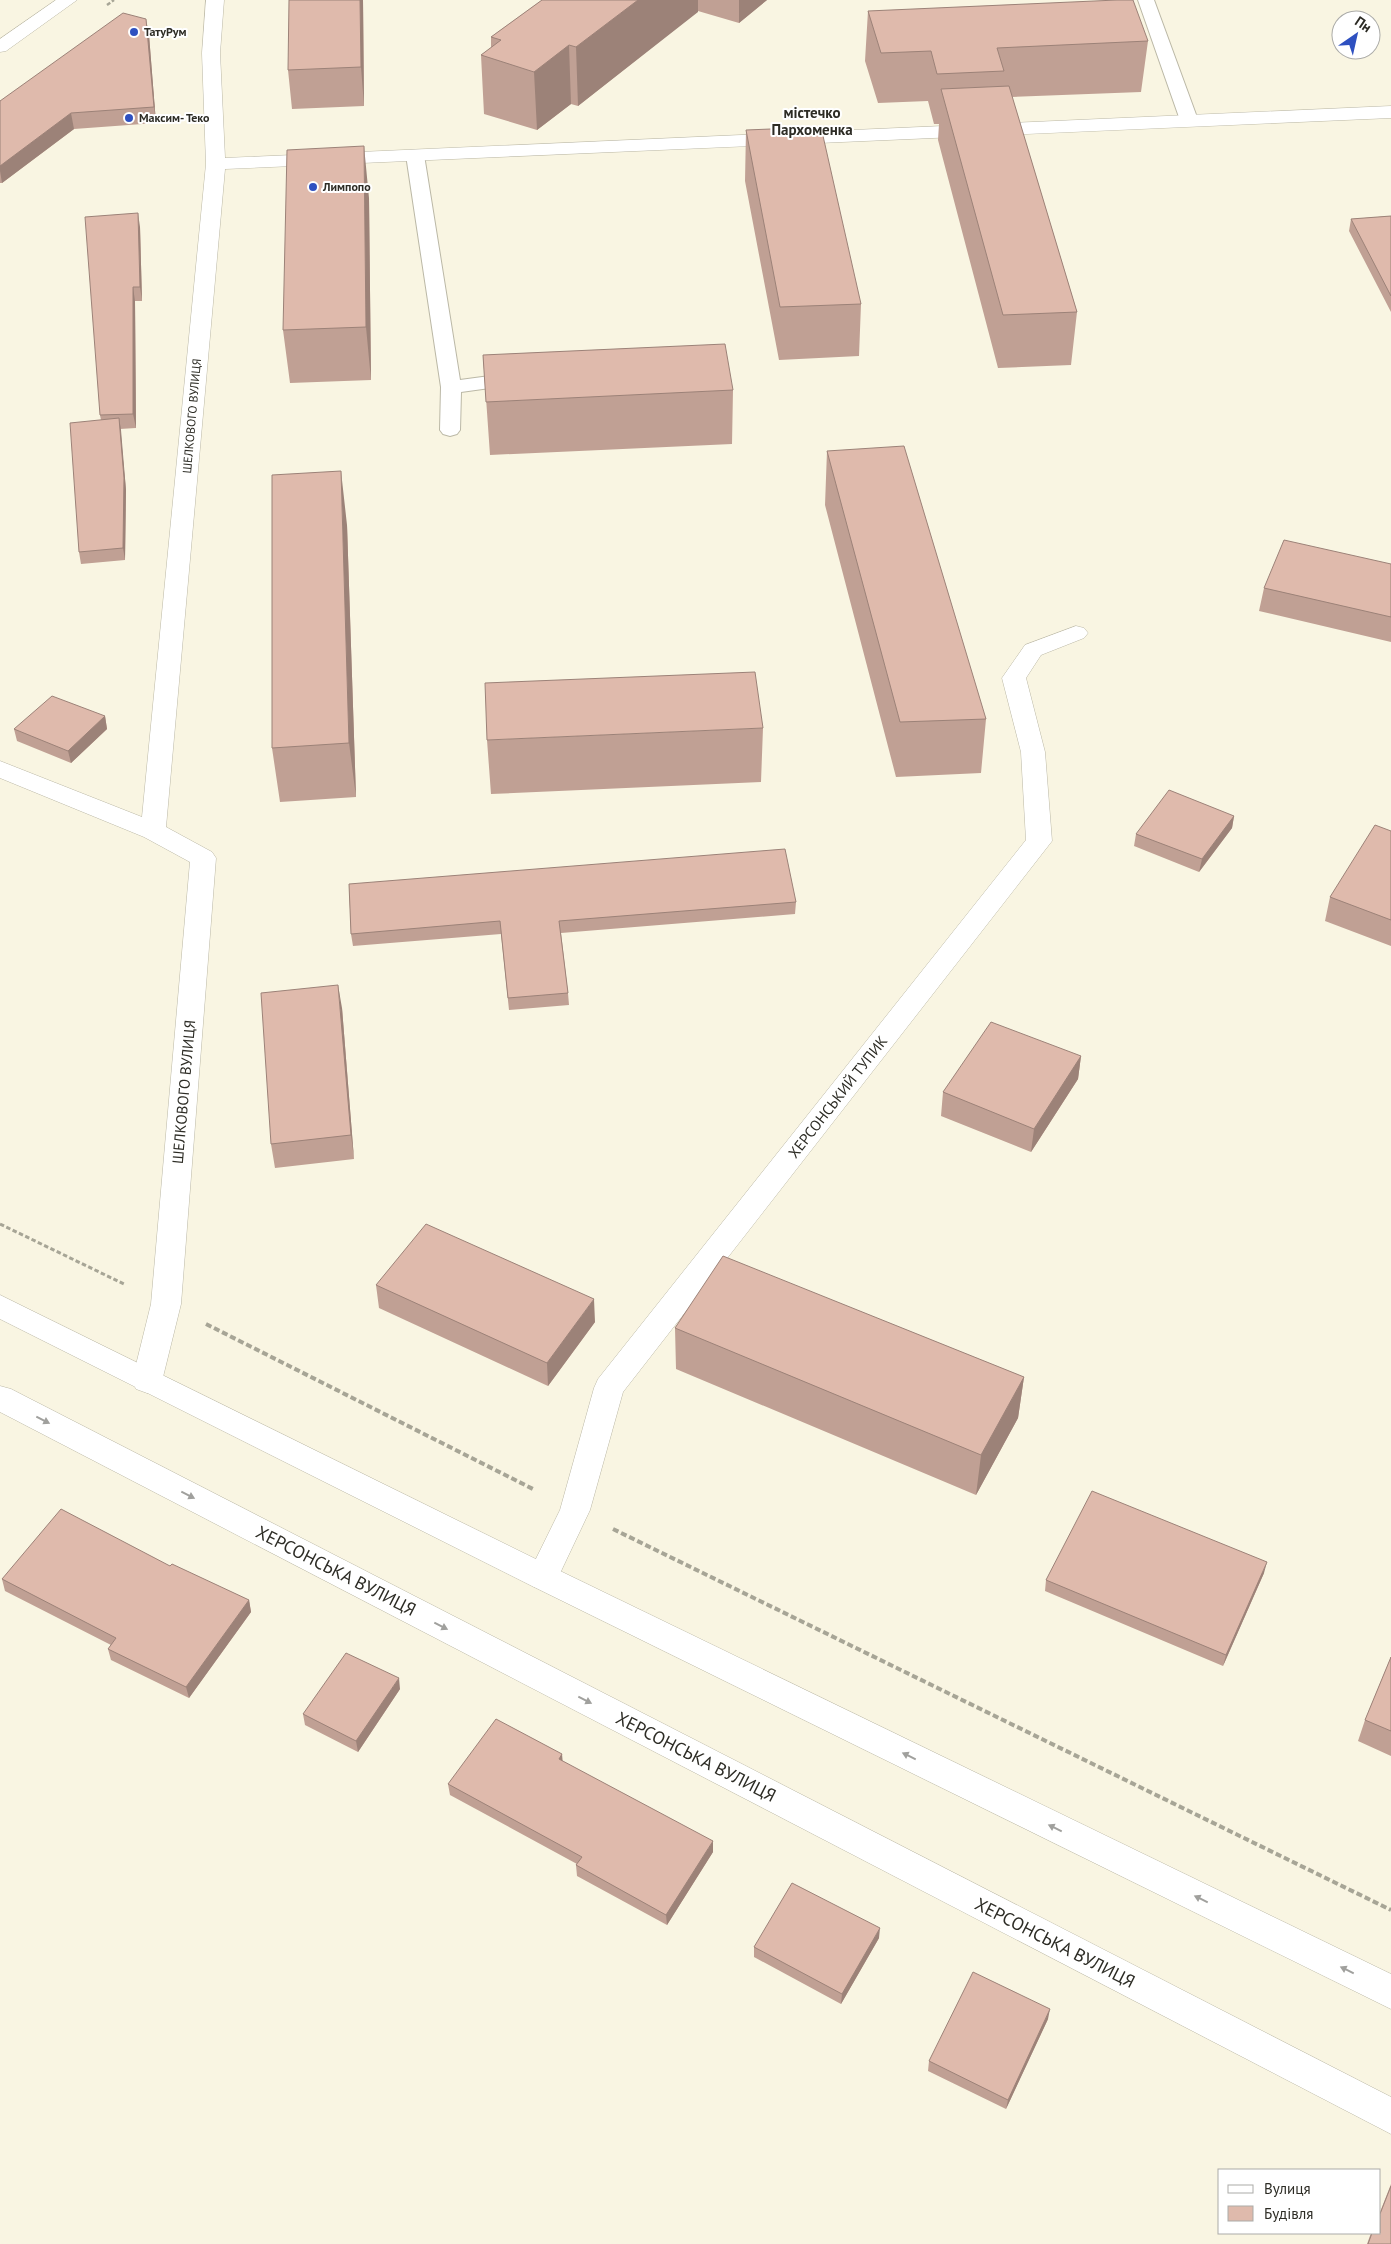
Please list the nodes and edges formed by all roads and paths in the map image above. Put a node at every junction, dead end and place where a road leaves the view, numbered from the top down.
1 (68, 0) edge
2 (215, 0) edge
3 (1146, 0) edge
4 (0, 47) edge
5 (1391, 112) edge
6 (1189, 120) junction
7 (415, 155) junction
8 (216, 164) junction
9 (538, 376) edge
10 (450, 387) junction
11 (450, 430) dead end
12 (1076, 633) dead end
13 (0, 769) edge
14 (153, 831) junction
15 (0, 1224) edge
16 (166, 1304) junction
17 (0, 1306) edge
18 (147, 1381) junction
19 (0, 1398) edge
20 (575, 1510) junction
21 (543, 1577) junction
22 (1391, 1910) edge
23 (1391, 1992) edge
24 (1391, 2116) edge

1 - 4 street
2 - 8 street, ШЕЛКОВОГО ВУЛИЦЯ
3 - 6 lane
5 - 6 street
6 - 7 street
7 - 8 street
7 - 10 lane
8 - 14 street, ШЕЛКОВОГО ВУЛИЦЯ
9 - 10 lane
10 - 11 lane
12 - 20 street, ХЕРСОНСЬКИЙ ТУПИК
13 - 14 street, ШЕЛКОВОГО ВУЛИЦЯ
14 - 16 street, ШЕЛКОВОГО ВУЛИЦЯ
15 - 16 path
16 - 18 street, ШЕЛКОВОГО ВУЛИЦЯ
16 - 20 path
17 - 18 street
18 - 21 street
19 -> 24 street, ХЕРСОНСЬКА ВУЛИЦЯ
20 - 21 street, ХЕРСОНСЬКИЙ ТУПИК
20 - 22 path
23 -> 21 street

